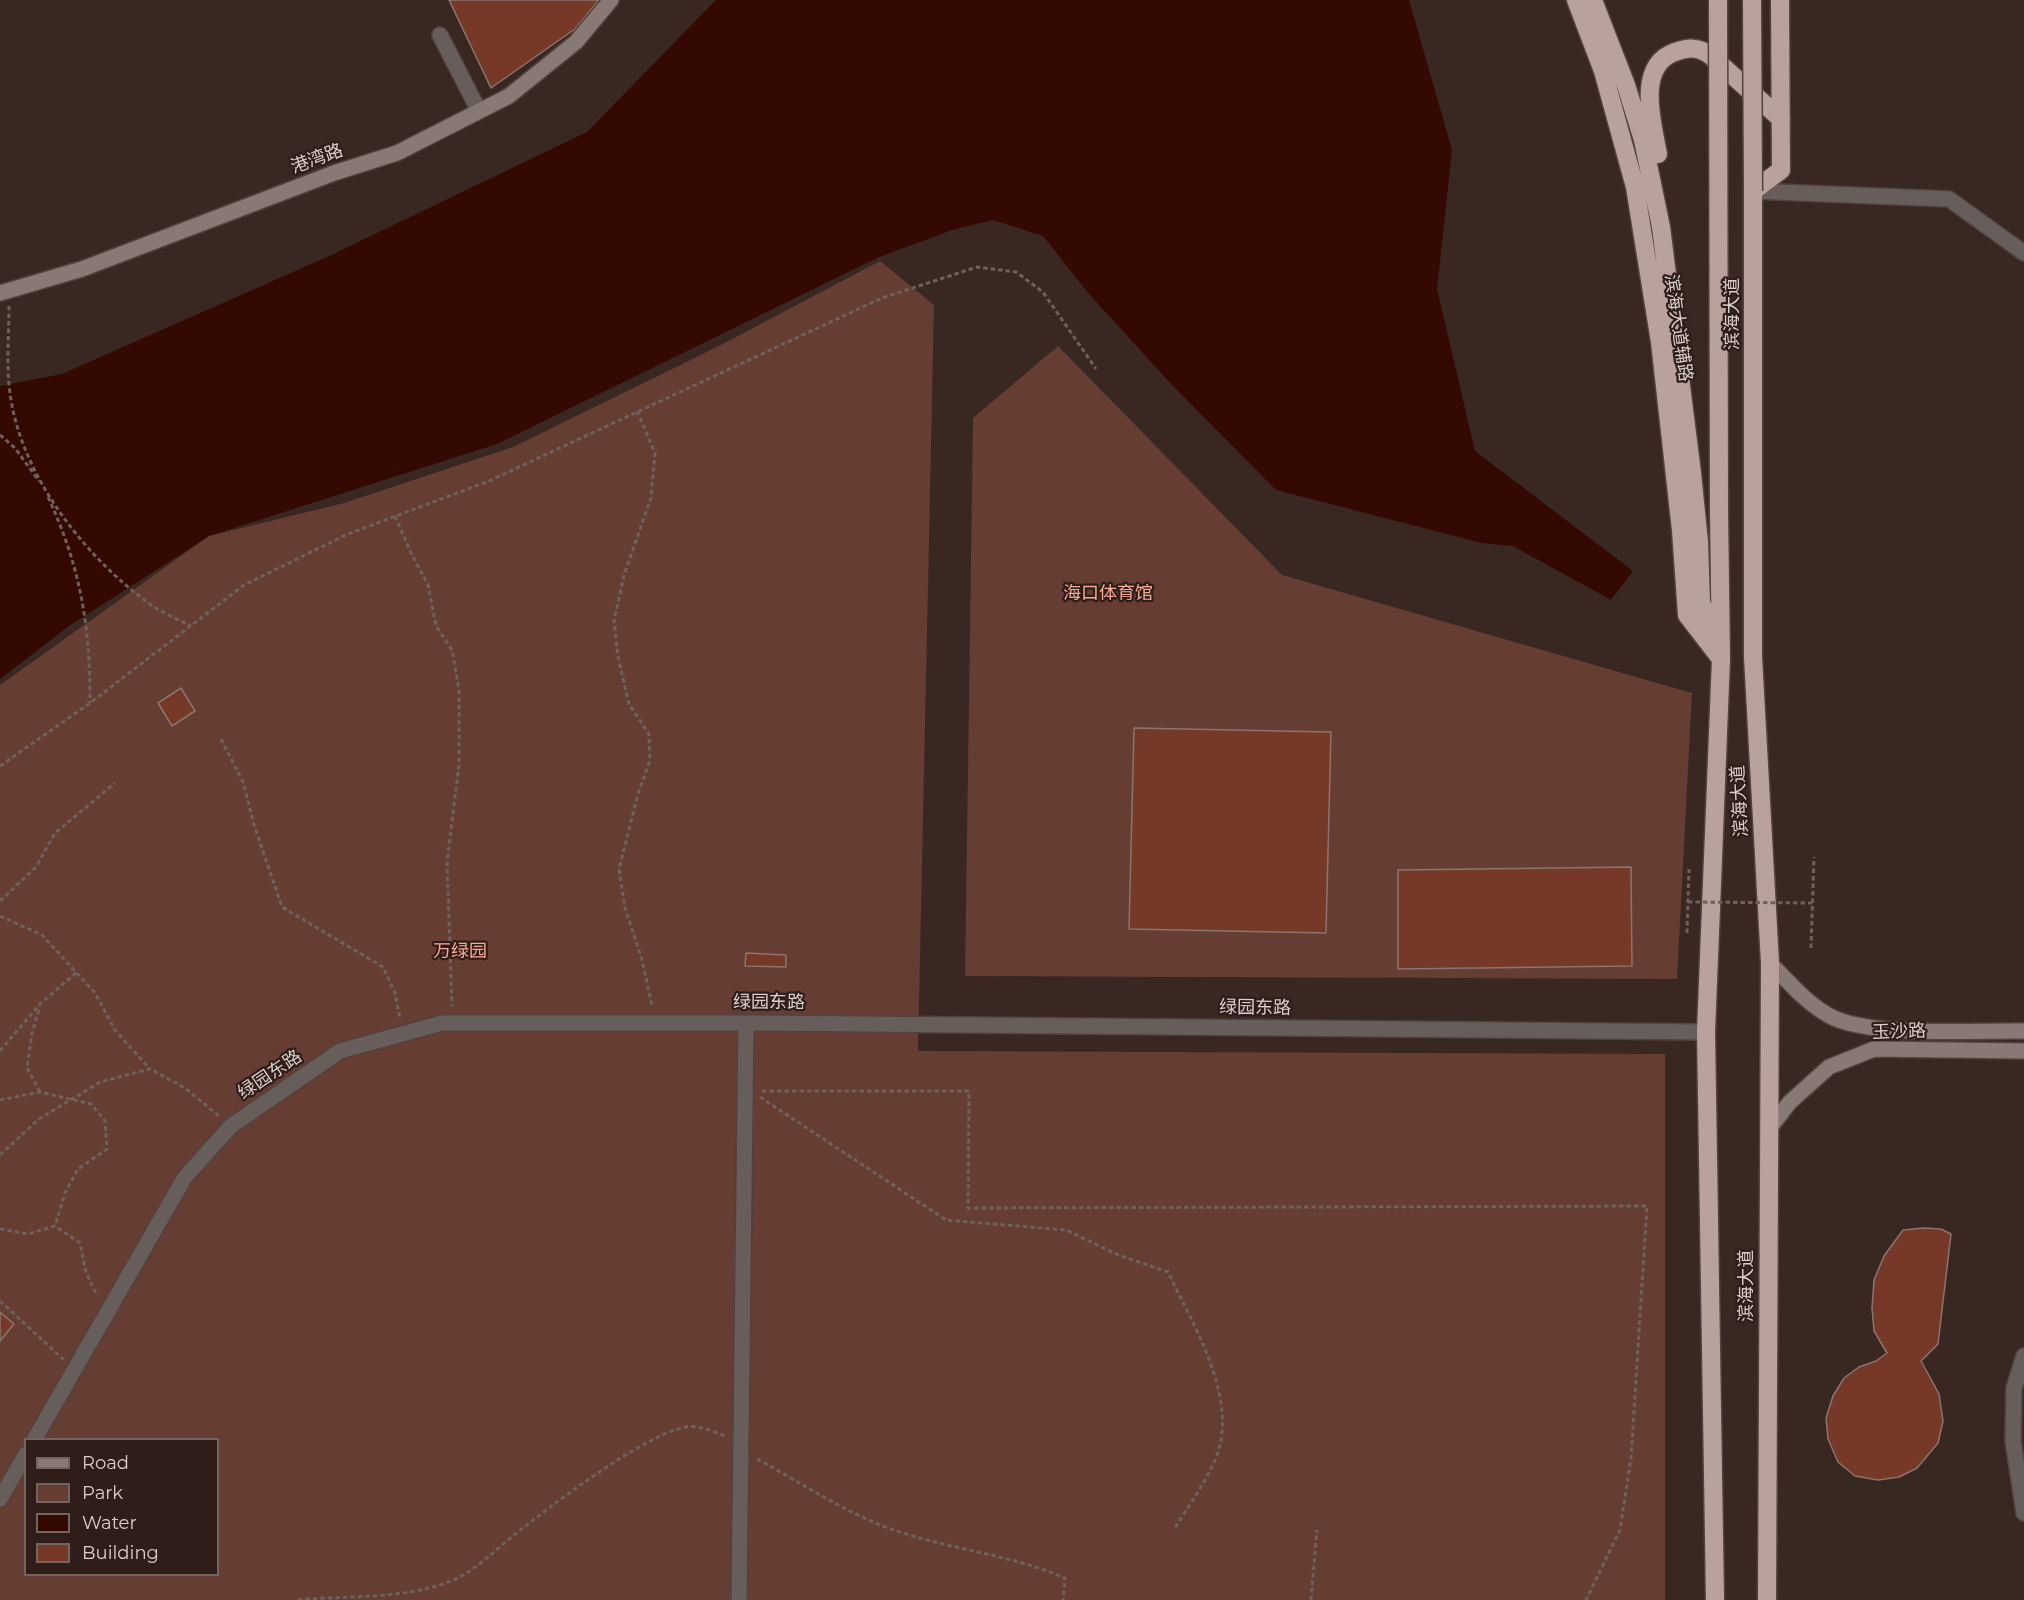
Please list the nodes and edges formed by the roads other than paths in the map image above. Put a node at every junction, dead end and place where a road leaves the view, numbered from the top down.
1 (611, 0) edge
2 (1576, 0) edge
3 (1593, 0) edge
4 (1718, 0) edge
5 (1752, 0) edge
6 (1780, 0) edge
7 (440, 35) dead end
8 (479, 111) junction
9 (1781, 119) junction
10 (1753, 191) junction
11 (1661, 227) junction
12 (2024, 253) edge
13 (5, 292) edge
14 (1721, 659) junction
15 (1770, 963) junction
16 (746, 1023) junction
17 (2024, 1030) edge
18 (1706, 1032) junction
19 (2024, 1052) edge
20 (1769, 1129) junction
21 (2024, 1356) edge
22 (35, 1438) edge
23 (24, 1457) edge
24 (0, 1499) edge
25 (2024, 1513) edge
26 (739, 1600) edge
27 (1715, 1600) edge
28 (1767, 1600) edge

1 - 8 street, 港湾路
2 - 14 highway, 滨海大道辅路
3 - 11 highway
4 - 14 highway, 滨海大道, bridge
5 - 10 highway, 滨海大道, bridge
6 - 9 highway
7 - 8 street
8 - 13 street, 港湾路
9 - 10 highway
9 - 11 highway
10 - 12 street
10 - 15 highway, 滨海大道
11 - 14 highway
14 - 18 highway, 滨海大道
15 - 17 street, 玉沙路
15 - 20 highway, 滨海大道
16 - 18 street, 绿园东路
16 - 22 street, 绿园东路
16 - 26 street
18 - 27 highway, 滨海大道
19 - 20 street, 玉沙路
20 - 28 highway, 滨海大道
21 - 25 street
23 - 24 street

